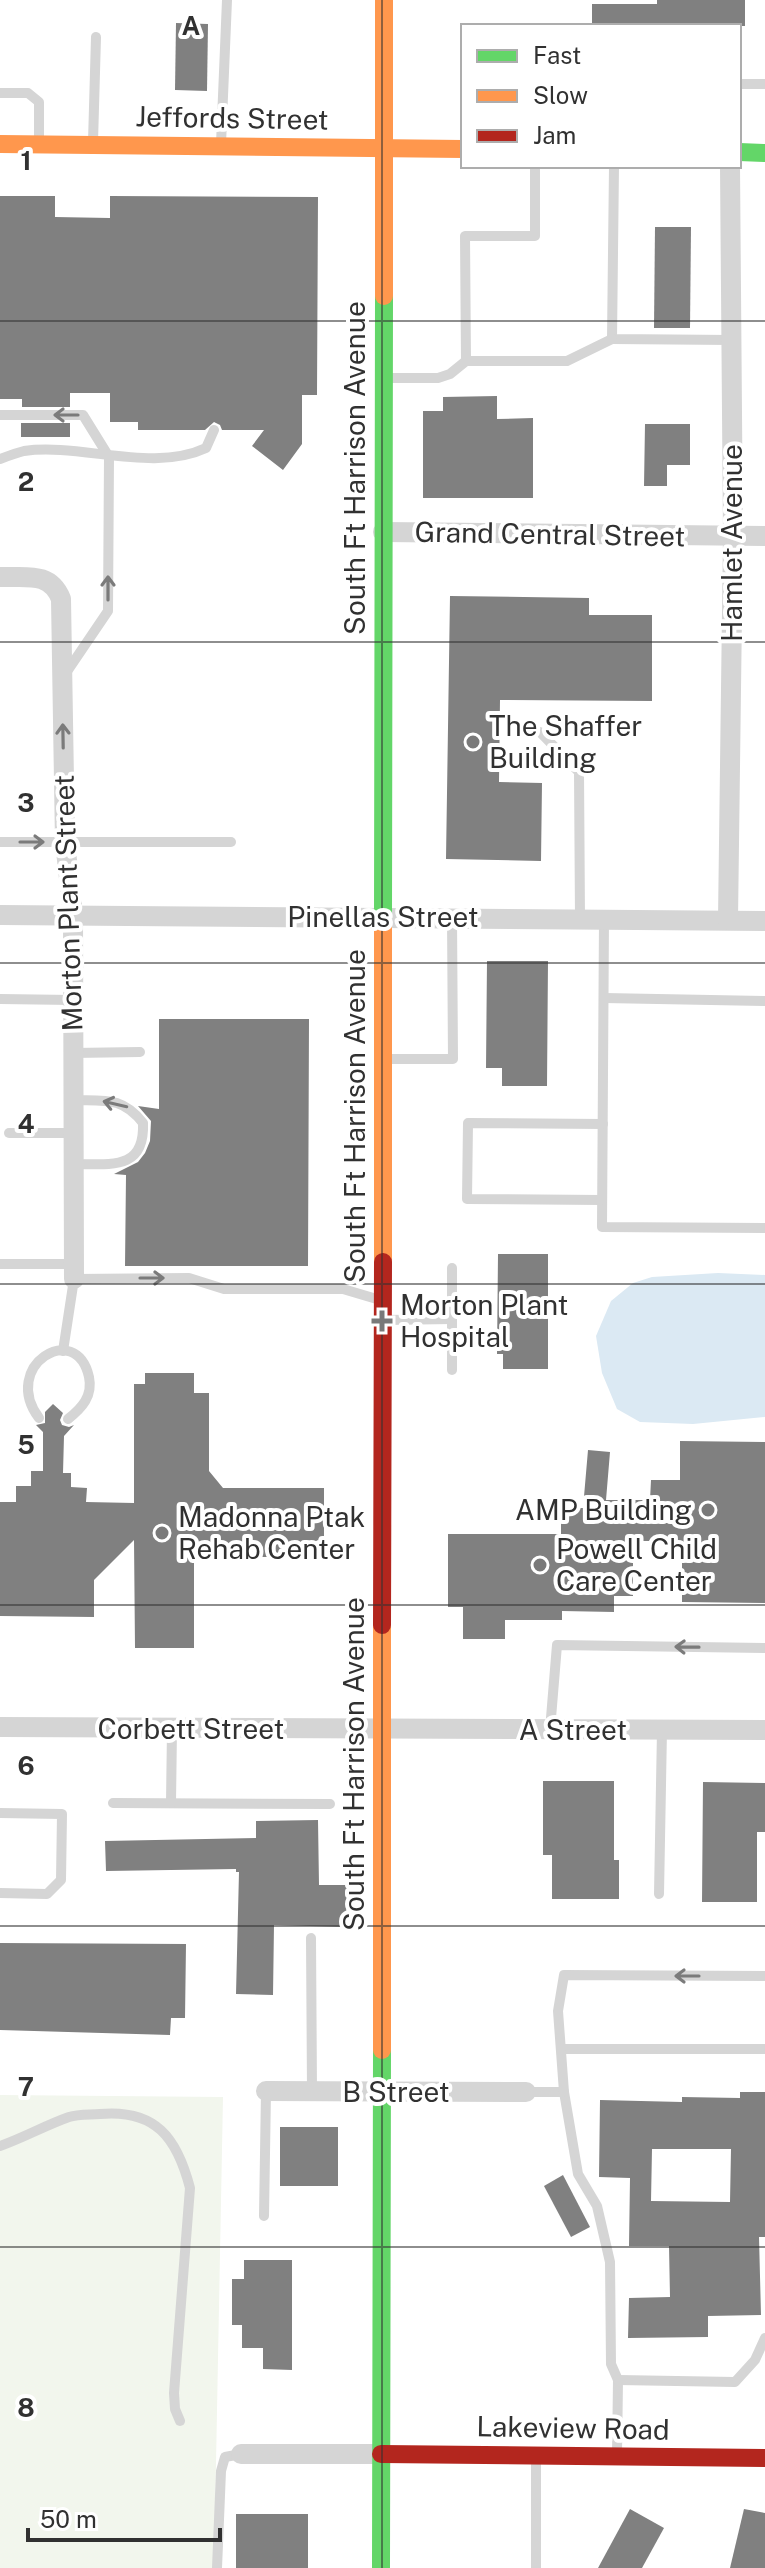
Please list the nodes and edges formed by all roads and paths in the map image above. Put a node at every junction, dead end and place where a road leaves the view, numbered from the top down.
1 (227, 0) edge
2 (384, 0) edge
3 (96, 37) dead end
4 (741, 84) edge
5 (765, 84) edge
6 (0, 93) edge
7 (0, 144) edge
8 (39, 144) junction
9 (93, 144) junction
10 (221, 146) junction
11 (384, 147) junction
12 (461, 149) edge
13 (741, 152) edge
14 (765, 153) edge
15 (535, 168) edge
16 (614, 168) edge
17 (730, 168) edge
18 (612, 339) junction
19 (732, 340) junction
20 (466, 361) junction
21 (384, 378) junction
22 (0, 415) edge
23 (214, 430) dead end
24 (109, 457) junction
25 (0, 459) edge
26 (383, 532) junction
27 (733, 536) junction
28 (765, 536) edge
29 (0, 577) edge
30 (62, 680) junction
31 (540, 732) dead end
32 (0, 842) edge
33 (65, 842) junction
34 (231, 842) dead end
35 (0, 915) edge
36 (73, 915) junction
37 (383, 917) junction
38 (452, 918) junction
39 (580, 919) junction
40 (604, 919) junction
41 (728, 920) junction
42 (765, 921) edge
43 (604, 998) junction
44 (0, 999) edge
45 (73, 1000) junction
46 (765, 1001) edge
47 (140, 1052) dead end
48 (73, 1053) junction
49 (383, 1059) junction
50 (73, 1100) junction
51 (603, 1124) junction
52 (9, 1133) dead end
53 (73, 1133) junction
54 (74, 1164) junction
55 (602, 1200) junction
56 (765, 1228) edge
57 (0, 1264) edge
58 (452, 1268) dead end
59 (74, 1271) junction
60 (382, 1301) junction
61 (452, 1319) junction
62 (382, 1320) junction
63 (63, 1351) junction
64 (452, 1370) dead end
65 (39, 1418) dead end
66 (68, 1419) dead end
67 (765, 1648) edge
68 (0, 1727) edge
69 (172, 1729) junction
70 (550, 1730) junction
71 (662, 1730) junction
72 (765, 1730) edge
73 (382, 1731) junction
74 (113, 1803) dead end
75 (171, 1803) junction
76 (330, 1804) dead end
77 (0, 1813) edge
78 (0, 1893) edge
79 (659, 1894) dead end
80 (311, 1938) dead end
81 (765, 1976) edge
82 (561, 2049) junction
83 (765, 2049) edge
84 (266, 2091) joint
85 (312, 2091) junction
86 (381, 2092) junction
87 (526, 2092) joint
88 (564, 2092) junction
89 (0, 2146) edge
90 (264, 2216) dead end
91 (765, 2338) edge
92 (618, 2380) junction
93 (180, 2421) dead end
94 (241, 2454) joint
95 (381, 2454) junction
96 (536, 2456) junction
97 (617, 2457) junction
98 (765, 2458) edge
99 (217, 2568) edge
100 (381, 2568) edge
101 (536, 2568) edge

1 - 10 lane
2 - 11 street, South Ft Harrison Avenue
3 - 9 lane
4 - 5 lane
6 - 8 lane
7 - 8 street, Jeffords Street
8 - 9 street, Jeffords Street
9 - 10 street, Jeffords Street
10 - 11 street, Jeffords Street
11 - 12 street, Jeffords Street
11 - 21 street, South Ft Harrison Avenue
13 - 14 street
15 - 20 lane
16 - 18 lane
17 - 19 street, Hamlet Avenue
18 - 19 lane
18 - 20 lane
19 - 27 street, Hamlet Avenue
20 - 21 lane
21 - 26 street, South Ft Harrison Avenue
24 -> 22 lane
23 - 24 lane
24 - 25 lane
30 -> 24 lane
26 - 27 street, Grand Central Street
26 - 37 street, South Ft Harrison Avenue
27 - 28 street, Grand Central Street
27 - 41 street, Hamlet Avenue
29 - 30 street, Morton Plant Street
33 -> 30 street, Morton Plant Street
31 - 39 lane
32 -> 33 lane
33 - 34 lane
33 - 36 street, Morton Plant Street
35 - 36 street, Pinellas Street
36 - 37 street, Pinellas Street
36 - 45 street, Morton Plant Street
37 - 38 street, Pinellas Street
37 - 49 street, South Ft Harrison Avenue
38 - 39 street, Pinellas Street
38 - 49 lane
39 - 40 street, Pinellas Street
40 - 41 street, Pinellas Street
40 - 43 lane
41 - 42 street, Pinellas Street
43 - 46 lane
43 - 51 lane
44 - 45 lane
45 - 48 street, Morton Plant Street
47 - 48 lane
48 - 50 street, Morton Plant Street
49 - 60 street, South Ft Harrison Avenue
50 - 53 street, Morton Plant Street
54 -> 50 lane
51 - 55 lane
51 - 55 lane
52 - 53 lane
53 - 54 street, Morton Plant Street
54 - 59 street, Morton Plant Street
55 - 56 lane
57 - 59 lane
58 - 61 lane
59 -> 60 lane
59 - 63 lane
60 - 62 street, South Ft Harrison Avenue
61 - 62 lane
61 - 64 lane
62 - 73 street, South Ft Harrison Avenue
63 - 65 lane
63 - 66 lane
67 -> 70 lane
68 - 69 street, Corbett Street
69 - 73 street, Corbett Street
69 - 75 lane
70 - 71 street, A Street
70 - 73 street, A Street
71 - 72 street, A Street
71 - 79 lane
73 - 86 street, South Ft Harrison Avenue
74 - 75 lane
75 - 76 lane
77 - 78 lane
80 - 85 lane
81 -> 82 lane
82 - 83 lane
82 - 88 lane
84 - 85 street, B Street
84 - 90 lane
85 - 86 street, B Street
86 - 87 street, B Street
86 - 95 street, South Ft Harrison Avenue
87 - 88 lane
88 - 92 lane
89 - 93 lane
91 - 92 lane
92 - 97 lane
94 - 95 street
94 - 99 lane
95 - 96 street, Lakeview Road
95 - 100 street, South Ft Harrison Avenue
96 - 97 street, Lakeview Road
96 - 101 lane
97 - 98 street, Lakeview Road

